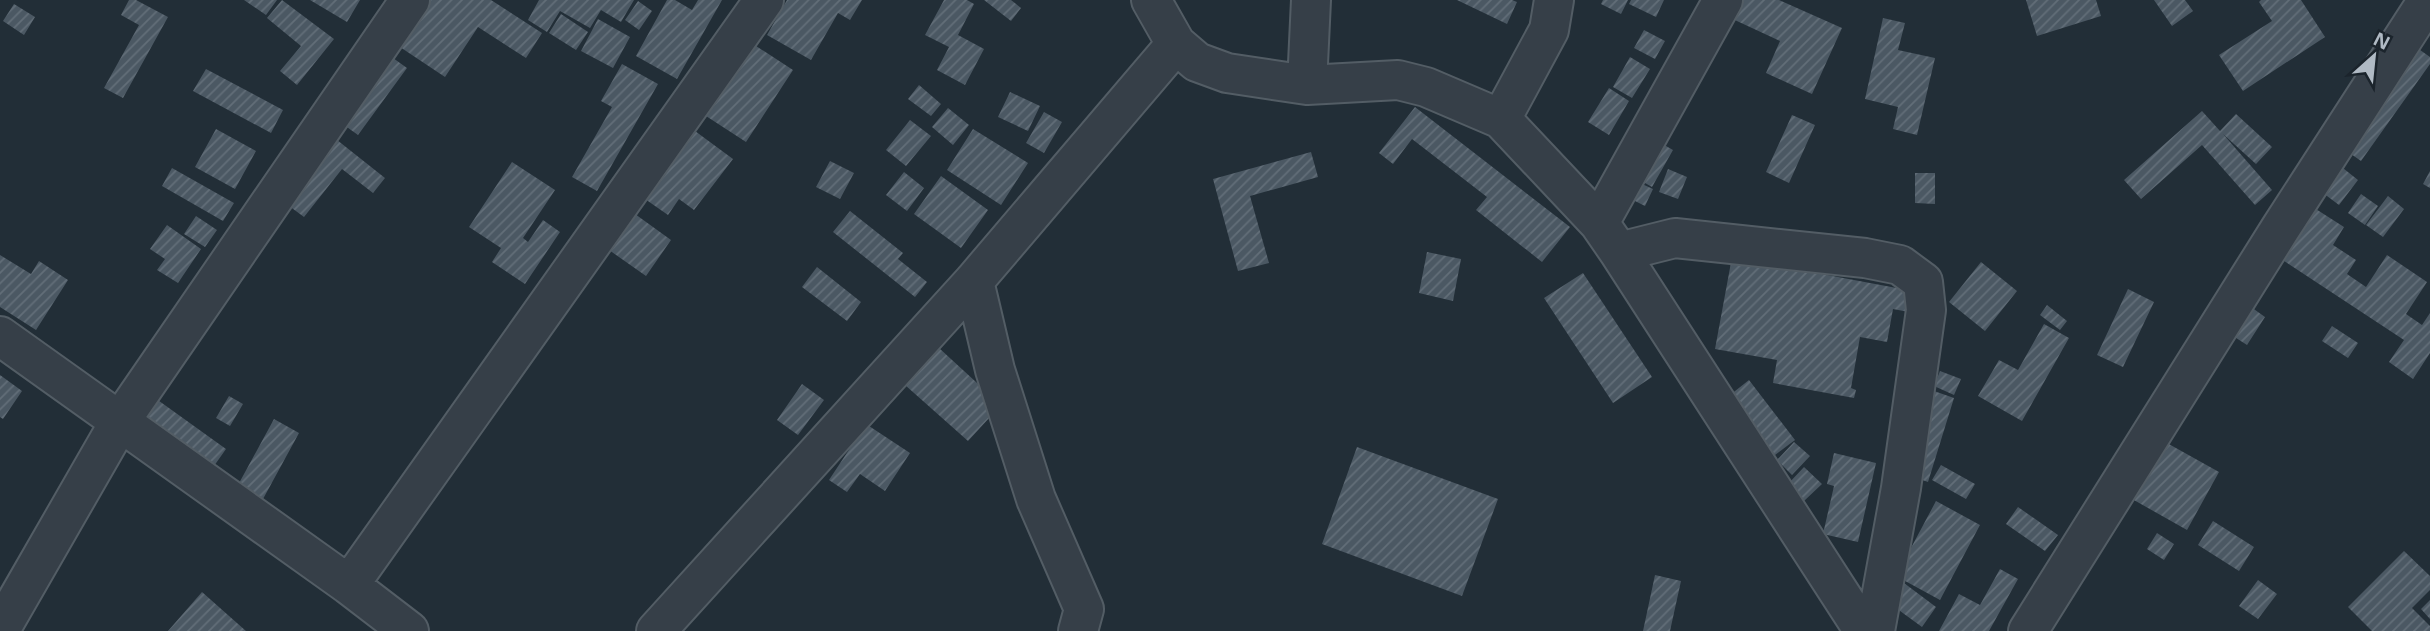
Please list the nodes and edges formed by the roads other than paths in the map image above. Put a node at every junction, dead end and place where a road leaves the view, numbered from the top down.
1 (410, 0) edge
2 (764, 0) edge
3 (1152, 0) edge
4 (1311, 0) edge
5 (1554, 0) edge
6 (1723, 0) edge
7 (2422, 2) edge
8 (1177, 44) junction
9 (1307, 85) junction
10 (1501, 119) junction
11 (1609, 237) junction
12 (974, 281) junction
13 (0, 336) edge
14 (119, 423) junction
15 (349, 585) junction
16 (0, 631) edge
17 (409, 631) edge
18 (656, 631) edge
19 (1079, 631) edge
20 (1864, 631) edge
21 (1875, 631) edge
22 (2028, 631) edge

1 - 14 street
2 - 15 street
3 - 8 street
4 - 9 street
5 - 10 street
6 - 11 street
7 - 22 street
8 - 9 street
8 - 12 street
9 - 10 street
10 - 11 street
11 - 20 street
11 - 21 street
12 - 18 street
12 - 19 street
13 - 14 street
14 - 15 street
14 - 16 street
15 - 17 street

